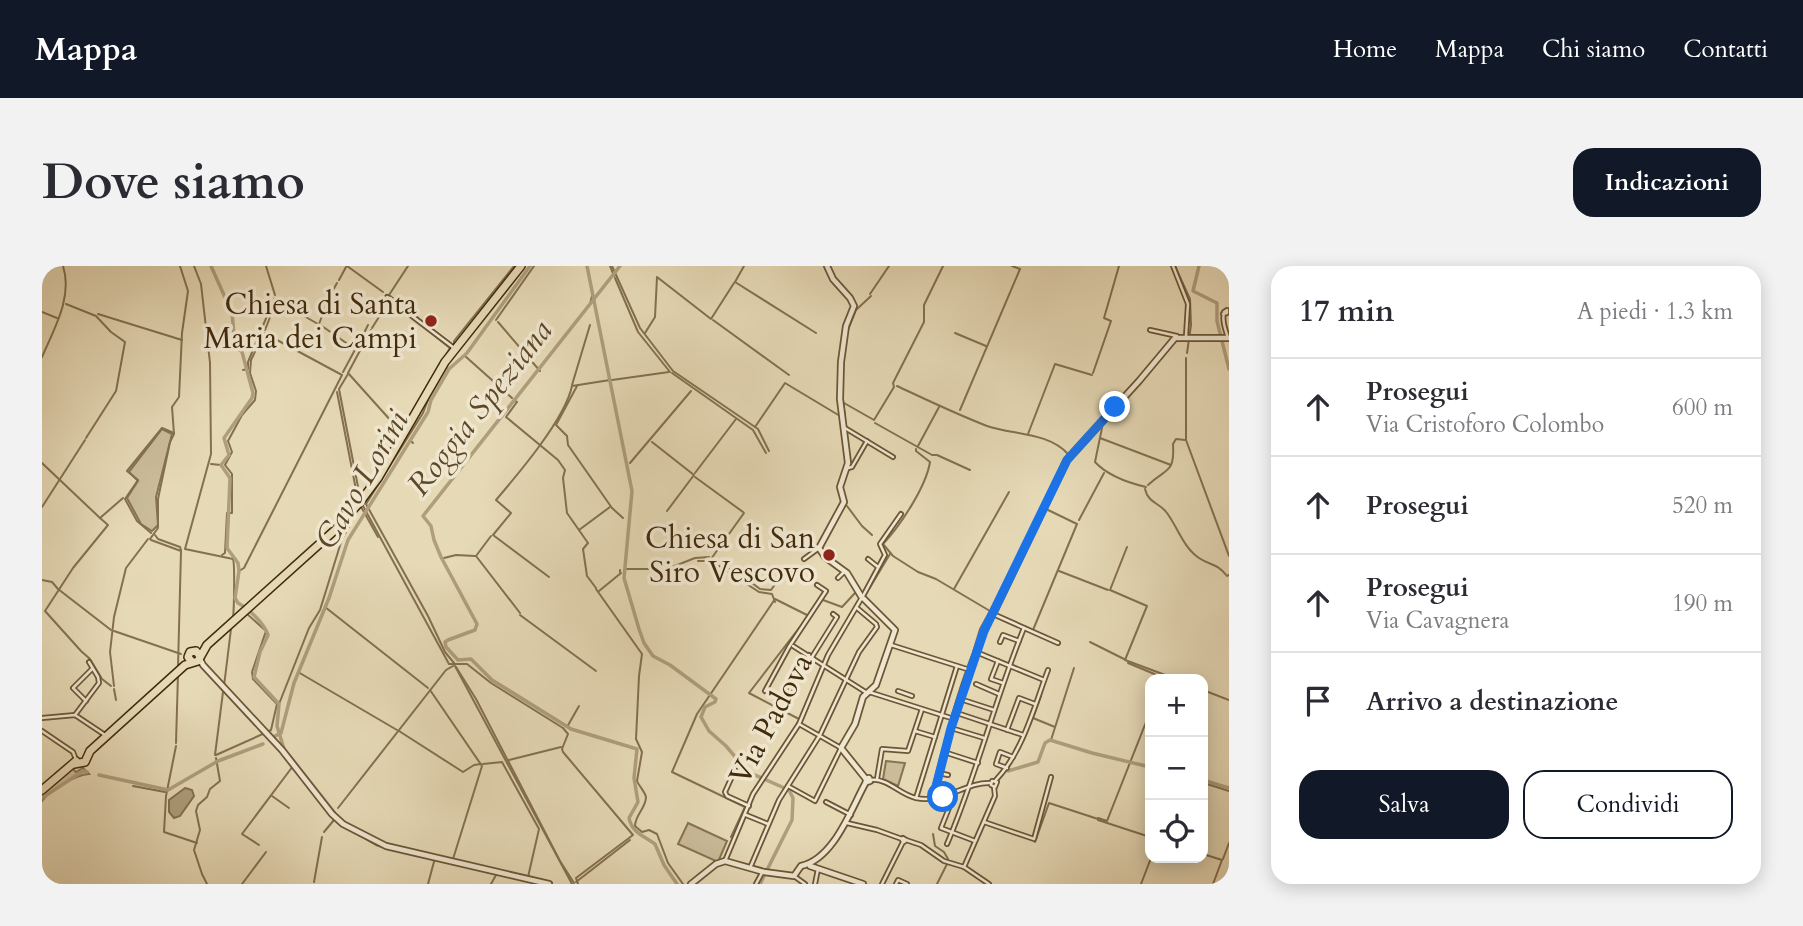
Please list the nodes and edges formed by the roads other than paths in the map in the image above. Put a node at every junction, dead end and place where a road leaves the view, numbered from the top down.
1 (521, 266) edge
2 (827, 266) edge
3 (1172, 266) edge
4 (387, 298) dead end
5 (1223, 314) dead end
6 (1150, 330) dead end
7 (1178, 337) junction
8 (1188, 337) junction
9 (1226, 338) edge
10 (455, 349) junction
11 (844, 427) junction
12 (867, 441) junction
13 (893, 457) dead end
14 (848, 468) junction
15 (901, 514) dead end
16 (818, 548) junction
17 (804, 559) dead end
18 (868, 559) dead end
19 (878, 567) junction
20 (845, 571) junction
21 (838, 578) dead end
22 (817, 585) dead end
23 (862, 597) junction
24 (856, 608) junction
25 (833, 614) dead end
26 (993, 614) junction
27 (1024, 628) junction
28 (1019, 641) junction
29 (1000, 642) dead end
30 (1058, 643) dead end
31 (891, 645) junction
32 (792, 646) junction
33 (976, 652) junction
34 (810, 656) junction
35 (195, 660) junction
36 (998, 661) junction
37 (89, 662) dead end
38 (824, 664) junction
39 (957, 666) junction
40 (1009, 666) junction
41 (93, 668) junction
42 (970, 670) junction
43 (1048, 670) dead end
44 (847, 678) junction
45 (1044, 680) junction
46 (1003, 683) junction
47 (975, 684) dead end
48 (876, 685) junction
49 (765, 691) dead end
50 (869, 691) junction
51 (898, 691) dead end
52 (1021, 692) dead end
53 (999, 694) junction
54 (879, 695) junction
55 (912, 696) dead end
56 (1019, 698) junction
57 (960, 699) junction
58 (86, 701) junction
59 (784, 701) dead end
60 (1035, 704) junction
61 (922, 709) junction
62 (994, 710) junction
63 (956, 713) junction
64 (75, 715) junction
65 (942, 715) junction
66 (42, 718) edge
67 (954, 719) junction
68 (799, 723) junction
69 (989, 724) junction
70 (951, 728) junction
71 (1007, 730) junction
72 (42, 731) edge
73 (915, 731) junction
74 (105, 735) dead end
75 (820, 735) junction
76 (1023, 735) junction
77 (935, 737) junction
78 (984, 738) junction
79 (841, 748) junction
80 (944, 752) junction
81 (80, 756) junction
82 (1013, 757) junction
83 (978, 763) junction
84 (1007, 768) junction
85 (735, 770) dead end
86 (939, 773) junction
87 (948, 775) dead end
88 (1051, 777) dead end
89 (867, 780) junction
90 (877, 780) junction
91 (995, 781) junction
92 (990, 783) junction
93 (995, 787) junction
94 (787, 788) junction
95 (970, 788) junction
96 (42, 790) edge
97 (955, 793) junction
98 (916, 798) junction
99 (933, 798) junction
100 (826, 802) dead end
101 (749, 806) junction
102 (745, 815) junction
103 (851, 815) junction
104 (984, 822) junction
105 (847, 823) junction
106 (768, 824) junction
107 (952, 832) junction
108 (903, 840) junction
109 (975, 842) junction
110 (947, 844) dead end
111 (820, 857) junction
112 (725, 861) junction
113 (809, 865) junction
114 (964, 867) junction
115 (750, 868) junction
116 (818, 869) junction
117 (765, 872) junction
118 (794, 876) junction
119 (549, 884) edge
120 (691, 884) edge
121 (756, 884) edge
122 (805, 884) edge
123 (816, 884) edge
124 (863, 884) edge
125 (882, 884) edge
126 (896, 884) edge
127 (907, 884) edge
128 (988, 884) edge

1 - 10 main road
2 - 11 street
3 - 8 street
4 - 10 street
5 - 9 street
6 - 7 street
7 - 8 street
7 - 26 street
8 - 9 street
10 - 35 main road
11 - 12 street
11 - 14 street
12 - 13 street
12 - 14 street
14 - 16 street
15 - 19 street, Via Padova
16 - 17 street
16 - 20 street
18 - 19 street
19 - 23 street, Via Padova
20 - 21 street
20 - 23 street
22 - 32 street
23 - 24 street, Via Padova
23 - 31 street
24 - 38 street, Via Padova
24 - 44 street
25 - 34 street
26 - 27 street
26 - 33 street
27 - 28 street
27 - 30 street
28 - 29 street
28 - 40 street
31 - 39 street
31 - 48 street
32 - 34 street
32 - 49 street
33 - 36 street
33 - 42 street
34 - 38 street
34 - 59 street
35 - 81 main road
35 - 119 street
36 - 40 street
36 - 46 street
37 - 41 street
38 - 44 street
38 - 68 street, Via Padova
39 - 42 street
39 - 65 street
40 - 45 street
40 - 46 street
41 - 58 street
41 - 58 street
42 - 57 street
43 - 45 street
44 - 50 street
44 - 75 street
45 - 60 street
46 - 53 street
47 - 53 street
48 - 50 street
48 - 54 street
50 - 54 street
50 - 79 street
51 - 55 street
52 - 56 street
53 - 62 street
54 - 61 street
56 - 60 street
56 - 71 street
57 - 62 street
57 - 63 street
58 - 64 street
60 - 76 street
61 - 65 street
61 - 73 street
62 - 69 street
63 - 67 street
63 - 69 street
64 - 66 street
64 - 74 street
65 - 67 street
65 - 77 street
67 - 70 street
68 - 75 street
68 - 101 street, Via Padova
69 - 71 street
69 - 78 street
70 - 78 street
70 - 80 street
71 - 76 street
72 - 81 street
73 - 77 street
73 - 90 street
75 - 79 street
75 - 94 street
76 - 82 street
77 - 98 street
78 - 83 street
79 - 89 street
79 - 94 street
80 - 83 street
80 - 86 street
81 - 96 main road
82 - 84 street
82 - 84 street
83 - 95 street
84 - 91 street
85 - 101 street
86 - 87 street
86 - 99 street
88 - 104 street
89 - 90 street
89 - 103 street
90 - 98 street
91 - 92 street
91 - 93 street
92 - 93 street
92 - 95 street
93 - 104 street
94 - 106 street
95 - 97 street
95 - 107 street
97 - 99 street
97 - 107 street
98 - 99 street
100 - 103 street
101 - 102 street, Via Padova
102 - 106 street
102 - 112 street, Via Padova
103 - 105 street
104 - 109 street
105 - 108 street
105 - 111 street
106 - 115 street
107 - 109 street
107 - 110 street
108 - 114 street
108 - 125 street
109 - 114 street
111 - 113 street
111 - 116 street
112 - 115 street
112 - 120 street
113 - 116 street
113 - 118 street
114 - 128 street
115 - 117 street
116 - 123 street
116 - 124 street
117 - 118 street
117 - 121 street
118 - 122 street
126 - 127 street

